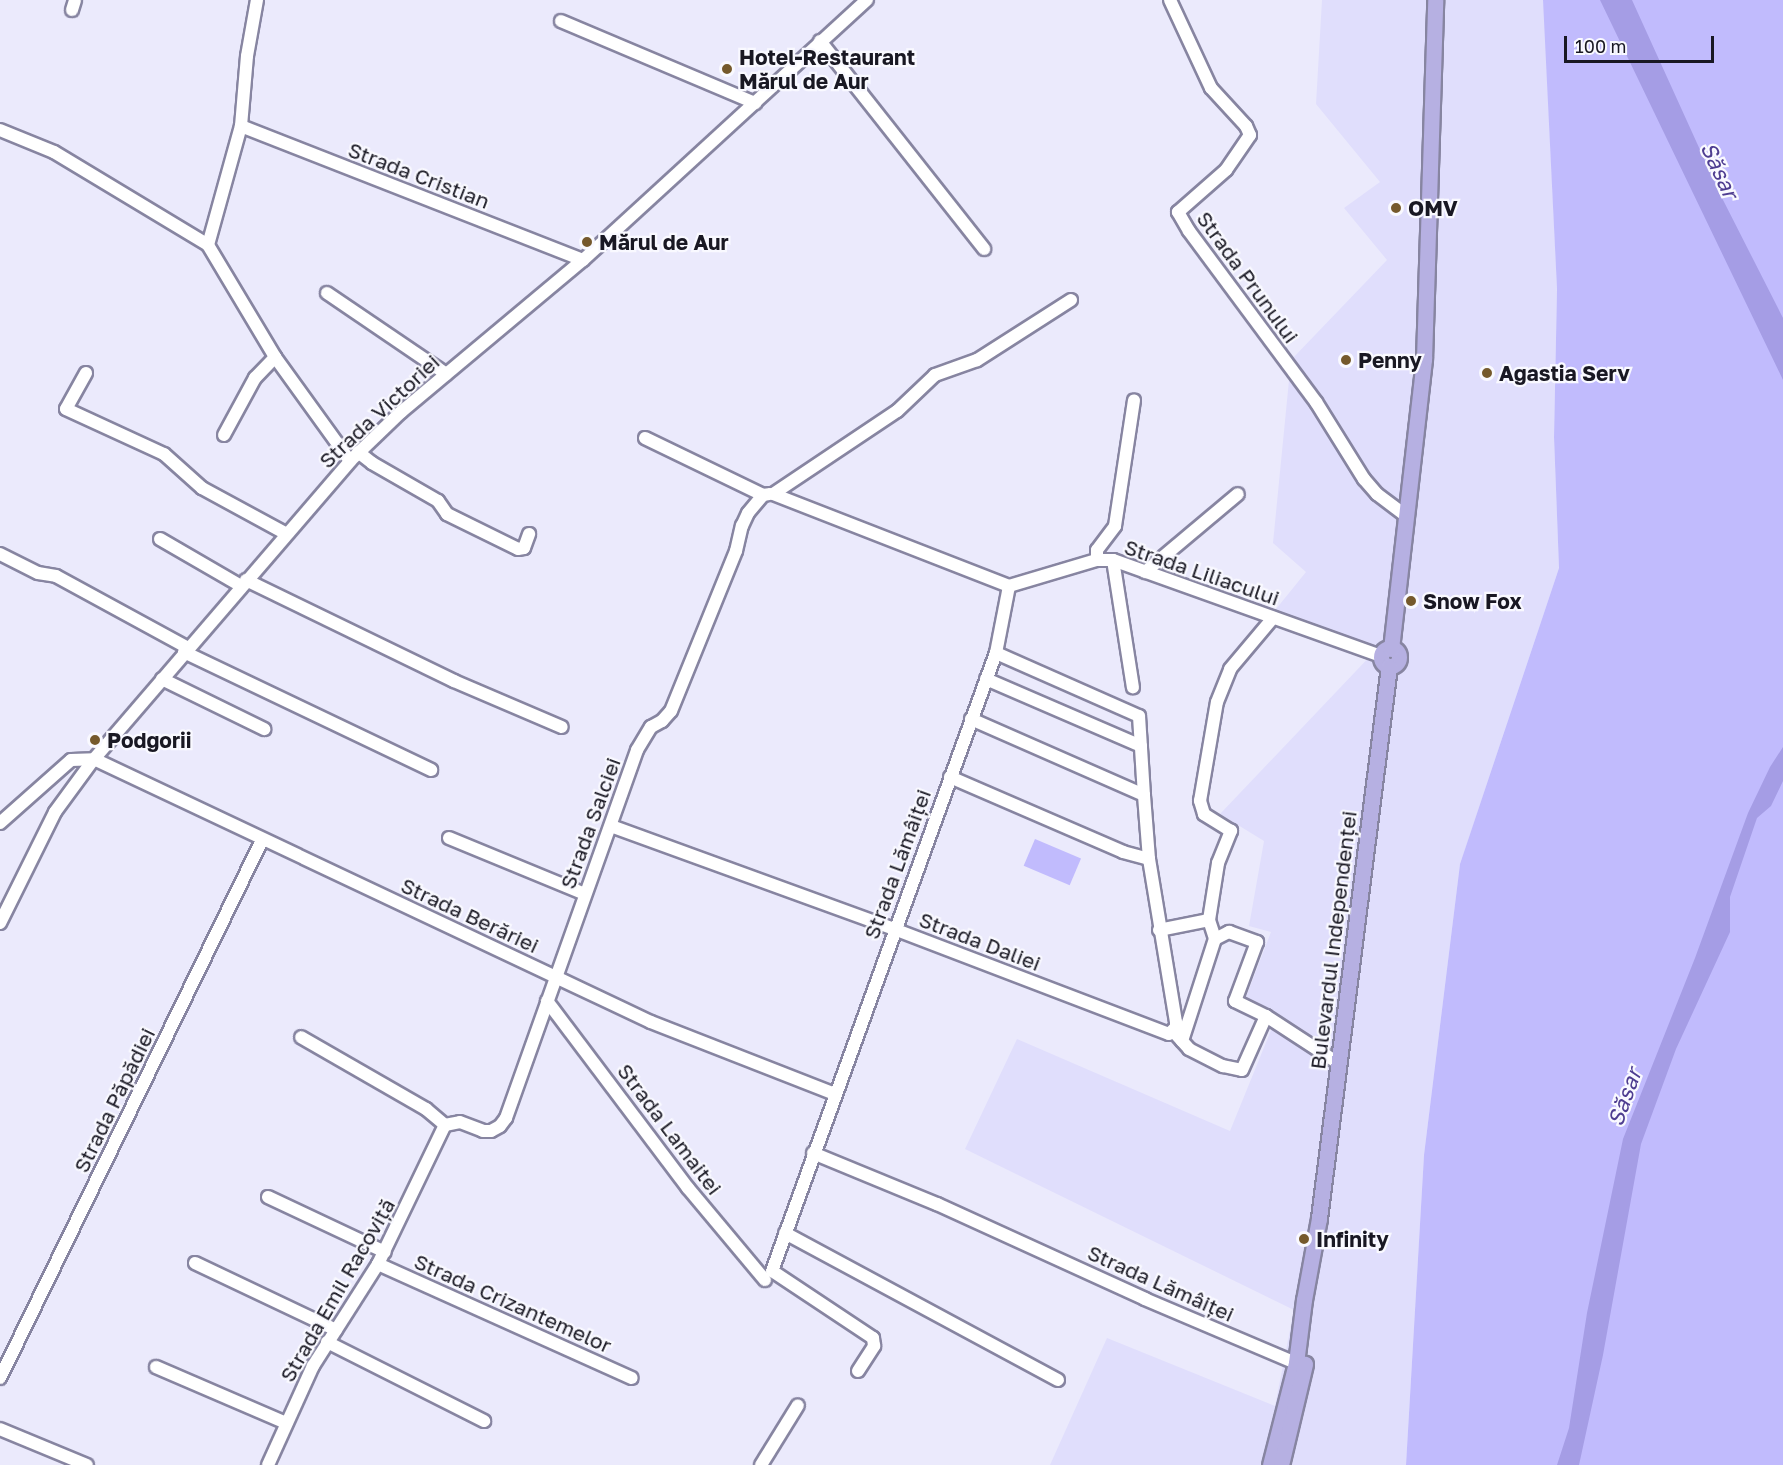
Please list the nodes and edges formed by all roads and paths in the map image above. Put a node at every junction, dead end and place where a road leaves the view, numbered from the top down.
1 (257, 0) edge
2 (867, 0) edge
3 (1170, 0) edge
4 (1435, 0) edge
5 (561, 21) dead end
6 (820, 42) junction
7 (754, 103) junction
8 (241, 126) junction
9 (0, 130) edge
10 (208, 245) junction
11 (984, 249) dead end
12 (583, 260) junction
13 (327, 293) dead end
14 (1071, 300) dead end
15 (275, 357) junction
16 (86, 373) dead end
17 (446, 374) junction
18 (1134, 400) dead end
19 (224, 435) dead end
20 (645, 438) dead end
21 (354, 456) junction
22 (768, 494) junction
23 (1238, 494) dead end
24 (1406, 516) junction
25 (285, 533) junction
26 (529, 534) dead end
27 (160, 539) dead end
28 (0, 554) edge
29 (1097, 560) junction
30 (1113, 560) junction
31 (1145, 572) junction
32 (244, 583) junction
33 (1009, 586) junction
34 (1273, 618) junction
35 (186, 650) junction
36 (996, 653) junction
37 (1387, 657) junction
38 (162, 679) junction
39 (986, 679) junction
40 (1133, 687) dead end
41 (971, 719) junction
42 (562, 728) dead end
43 (264, 729) dead end
44 (1141, 746) junction
45 (94, 759) junction
46 (430, 770) dead end
47 (57, 772) junction
48 (950, 777) junction
49 (75, 784) junction
50 (1144, 795) junction
51 (0, 823) edge
52 (611, 826) junction
53 (449, 838) dead end
54 (262, 840) junction
55 (1149, 859) junction
56 (585, 894) junction
57 (1209, 920) junction
58 (0, 923) edge
59 (894, 929) junction
60 (1159, 930) junction
61 (1215, 939) junction
62 (556, 976) junction
63 (547, 1001) junction
64 (1266, 1016) junction
65 (1169, 1032) junction
66 (301, 1037) dead end
67 (1182, 1041) junction
68 (1338, 1063) junction
69 (835, 1094) junction
70 (445, 1125) junction
71 (813, 1153) junction
72 (268, 1197) dead end
73 (1319, 1218) junction
74 (785, 1233) junction
75 (385, 1252) junction
76 (195, 1263) dead end
77 (378, 1264) junction
78 (768, 1275) junction
79 (336, 1330) junction
80 (327, 1342) junction
81 (1296, 1363) junction
82 (156, 1367) dead end
83 (858, 1371) dead end
84 (0, 1378) edge
85 (632, 1378) dead end
86 (1058, 1380) dead end
87 (798, 1405) dead end
88 (484, 1421) dead end
89 (286, 1423) junction
90 (0, 1429) edge
91 (87, 1465) edge
92 (268, 1465) edge
93 (761, 1465) edge
94 (1270, 1465) edge
95 (1281, 1465) edge

1 - 8 street
2 - 6 street, Strada Victoriei
3 - 24 street, Strada Prunului
4 - 24 main road, Bulevardul Independenței
5 - 7 street
6 - 7 street, Strada Victoriei
6 - 11 street
7 - 12 street, Strada Victoriei
8 - 10 street
8 - 12 street, Strada Cristian
9 - 10 street
10 - 15 street
12 - 17 street, Strada Victoriei
13 - 17 street
14 - 22 street
15 - 19 street
15 - 21 street
16 - 25 street
17 - 21 street, Strada Victoriei
18 - 29 street
20 - 22 street
21 - 25 street, Strada Victoriei
21 - 26 street
22 - 33 street
22 - 52 street, Strada Salciei
23 - 31 street
24 - 37 main road, Bulevardul Independenței
25 - 32 street, Strada Victoriei
27 - 32 street
28 - 35 street
29 - 30 street, Strada Liliacului
29 - 33 street, Strada Liliacului
30 - 31 street, Strada Liliacului
30 - 40 street
31 - 34 street, Strada Liliacului
32 - 35 street, Strada Victoriei
32 - 42 street
33 - 36 street, Strada Lămâiței
34 - 37 street, Strada Liliacului
34 - 57 street
35 - 38 street, Strada Victoriei
35 - 46 street
36 - 39 street, Strada Lămâiței
36 - 44 street
37 - 68 main road, Bulevardul Independenței
38 - 43 street
38 - 45 street, Strada Victoriei
39 - 41 street, Strada Lămâiței
39 - 44 street
41 - 48 street, Strada Lămâiței
41 - 50 street
44 - 50 street
45 - 47 street
45 - 49 street, Strada Victoriei
45 - 54 street, Strada Berăriei
47 - 49 street
47 - 51 street
48 - 55 street
48 - 59 street, Strada Lămâiței
49 - 58 street, Strada Victoriei
50 - 55 street
52 - 56 street, Strada Salciei
52 - 59 street, Strada Daliei
53 - 56 street
54 - 62 street, Strada Berăriei
54 - 84 street, Strada Păpădiei
55 - 60 street
56 - 62 street, Strada Salciei
57 - 60 street
57 - 61 street
59 - 65 street, Strada Daliei
59 - 69 street, Strada Lămâiței
60 - 65 street
61 - 64 street
61 - 67 street
62 - 63 street, Strada Salciei
62 - 69 street, Strada Berăriei
63 - 70 street, Strada Salciei
63 - 78 street, Strada Lamaitei
64 - 67 street
64 - 68 street
65 - 67 street
66 - 70 street
68 - 73 main road, Bulevardul Independenței
69 - 71 street, Strada Lămâiței
70 - 75 street, Strada Emil Racoviță
71 - 74 street, Strada Lămâiței
71 - 81 street, Strada Lămâiței
72 - 75 street
73 - 81 main road, Bulevardul Independenței
73 - 95 main road, Bulevardul Independenței
74 - 78 street, Strada Lămâiței
74 - 86 street
75 - 77 street, Strada Emil Racoviță
76 - 79 street
77 - 79 street, Strada Emil Racoviță
77 - 85 street, Strada Crizantemelor
78 - 83 street, Strada Lamaitei
79 - 80 street, Strada Emil Racoviță
80 - 88 street
80 - 89 street, Strada Emil Racoviță
81 - 94 main road, Bulevardul Independenței
82 - 89 street
87 - 93 street
89 - 92 street, Strada Emil Racoviță
90 - 91 street

